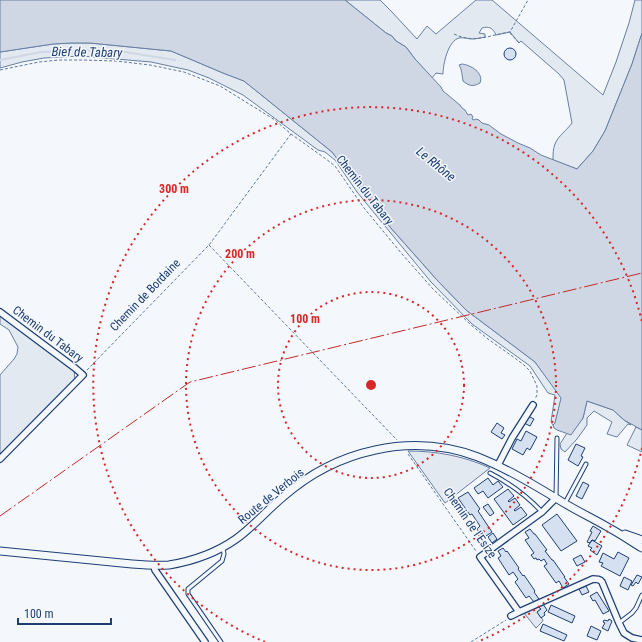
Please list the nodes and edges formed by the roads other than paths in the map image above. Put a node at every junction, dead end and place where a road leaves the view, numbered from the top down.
1 (0, 312) edge
2 (533, 405) road end
3 (557, 438) dead end
4 (0, 459) edge
5 (586, 464) dead end
6 (498, 466) junction
7 (490, 473) dead end
8 (556, 498) junction
9 (565, 503) junction
10 (542, 512) junction
11 (612, 529) junction
12 (642, 540) edge
13 (222, 547) junction
14 (642, 548) edge
15 (0, 550) edge
16 (154, 565) junction
17 (642, 595) edge
18 (519, 612) junction
19 (511, 616) road end
20 (619, 623) junction
21 (642, 640) edge
22 (205, 642) edge
23 (222, 642) edge

1 - 4 street, Chemin du Tabary
2 - 6 street
3 - 8 lane
5 - 9 lane
6 - 8 street, Route de Verbois
6 - 13 street, Route de Verbois
7 - 10 lane
8 - 9 street, Route de Verbois
8 - 10 street
9 - 11 street, Route de Verbois
10 - 18 street, Chemin de l'Esize
11 - 12 street, Route de Verbois
11 - 14 street, Route de Verbois
13 - 16 street, Route de Verbois
13 - 23 lane
15 - 16 street, Route de Verbois
16 - 22 street
17 - 20 lane
18 - 19 street
18 - 20 street
20 - 21 street

